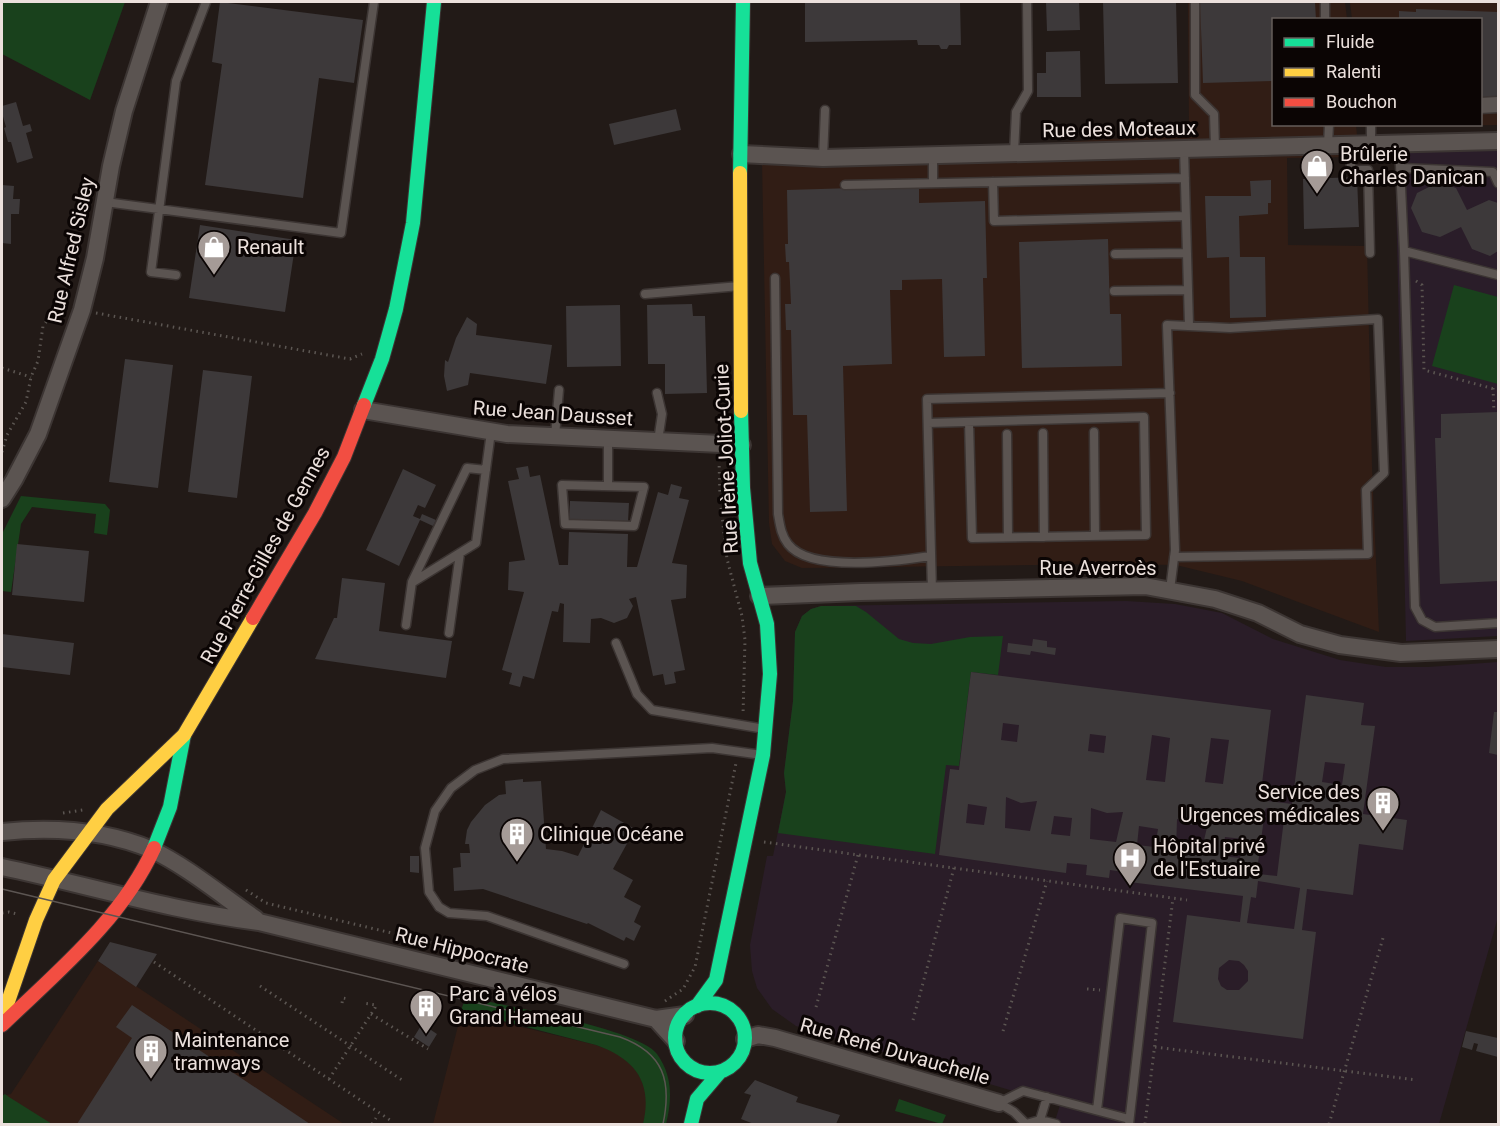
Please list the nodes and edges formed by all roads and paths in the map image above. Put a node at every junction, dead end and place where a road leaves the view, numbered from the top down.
1 (159, 2) edge
2 (206, 2) edge
3 (374, 2) edge
4 (434, 2) edge
5 (743, 2) edge
6 (1027, 2) edge
7 (1195, 2) edge
8 (1325, 2) edge
9 (1325, 18) edge
10 (1498, 101) edge
11 (1482, 102) edge
12 (1498, 108) edge
13 (1482, 109) edge
14 (825, 110) dead end
15 (1329, 126) edge
16 (1371, 126) edge
17 (1498, 141) edge
18 (1329, 144) junction
19 (1350, 144) junction
20 (1371, 144) junction
21 (1399, 144) junction
22 (1215, 147) junction
23 (1184, 148) junction
24 (1014, 153) junction
25 (741, 154) junction
26 (933, 155) junction
27 (823, 158) junction
28 (1401, 168) junction
29 (1185, 178) junction
30 (993, 182) junction
31 (933, 183) junction
32 (1498, 183) edge
33 (845, 185) dead end
34 (105, 202) junction
35 (159, 209) junction
36 (1186, 216) junction
37 (1404, 251) junction
38 (1370, 252) dead end
39 (1187, 253) junction
40 (1115, 254) dead end
41 (1404, 271) junction
42 (176, 275) dead end
43 (1498, 275) edge
44 (775, 278) dead end
45 (740, 286) junction
46 (1188, 290) junction
47 (1114, 291) dead end
48 (645, 294) dead end
49 (88, 311) junction
50 (1189, 326) junction
51 (362, 354) dead end
52 (2, 368) edge
53 (31, 377) junction
54 (1492, 388) junction
55 (559, 390) dead end
56 (1498, 390) edge
57 (657, 393) dead end
58 (1170, 393) junction
59 (363, 410) junction
60 (1494, 412) dead end
61 (969, 422) junction
62 (928, 423) junction
63 (491, 432) junction
64 (1094, 432) dead end
65 (1043, 433) dead end
66 (1007, 434) dead end
67 (555, 436) junction
68 (608, 439) junction
69 (658, 441) junction
70 (742, 445) junction
71 (2, 452) edge
72 (486, 470) junction
73 (608, 486) junction
74 (2, 499) edge
75 (1095, 536) junction
76 (1008, 537) junction
77 (1044, 537) junction
78 (459, 553) junction
79 (931, 556) junction
80 (1174, 557) junction
81 (412, 582) junction
82 (1170, 590) junction
83 (932, 591) junction
84 (759, 596) junction
85 (1498, 623) edge
86 (406, 625) dead end
87 (449, 633) dead end
88 (616, 643) dead end
89 (1498, 649) edge
90 (766, 729) junction
91 (184, 735) junction
92 (763, 755) junction
93 (58, 814) dead end
94 (103, 814) junction
95 (2, 832) edge
96 (88, 832) junction
97 (744, 839) junction
98 (153, 851) junction
99 (858, 855) junction
100 (2, 867) edge
101 (954, 868) junction
102 (54, 879) junction
103 (1047, 881) junction
104 (238, 885) dead end
105 (125, 896) junction
106 (1173, 898) junction
107 (1187, 900) dead end
108 (259, 922) junction
109 (1383, 938) dead end
110 (154, 962) dead end
111 (624, 964) dead end
112 (532, 971) dead end
113 (716, 980) junction
114 (260, 986) dead end
115 (349, 999) dead end
116 (363, 1003) dead end
117 (342, 1004) dead end
118 (725, 1007) junction
119 (816, 1007) dead end
120 (691, 1011) junction
121 (371, 1014) junction
122 (2, 1019) edge
123 (656, 1019) junction
124 (913, 1020) dead end
125 (2, 1026) edge
126 (1003, 1031) dead end
127 (745, 1039) junction
128 (676, 1041) junction
129 (351, 1046) junction
130 (1155, 1047) junction
131 (428, 1049) dead end
132 (685, 1062) junction
133 (720, 1072) junction
134 (1345, 1072) junction
135 (329, 1079) junction
136 (402, 1080) dead end
137 (1417, 1080) dead end
138 (1047, 1097) junction
139 (697, 1099) junction
140 (999, 1103) junction
141 (1097, 1110) junction
142 (376, 1118) dead end
143 (1040, 1120) junction
144 (393, 1122) dead end
145 (1129, 1122) edge
146 (1026, 1124) edge
147 (372, 1125) edge
148 (691, 1125) edge
149 (1056, 1125) edge
150 (1145, 1125) edge
151 (1329, 1125) edge

1 - 34 street, Rue Alfred Sisley
2 - 35 lane
3 - 35 lane
4 - 59 main road, Rue Pierre-Gilles de Gennes
5 - 25 main road, Rue Irène Joliot-Curie
6 - 24 lane
7 - 22 lane
8 - 9 lane
10 - 11 lane
12 - 13 lane
14 - 27 lane
15 - 18 lane
16 - 20 lane
17 - 21 street, Rue des Moteaux
18 - 19 street, Rue des Moteaux
18 - 22 street, Rue des Moteaux
19 - 20 street, Rue des Moteaux
19 - 38 lane
20 - 21 street, Rue des Moteaux
21 - 28 lane
22 - 23 street, Rue des Moteaux
23 - 24 street, Rue des Moteaux
23 - 29 lane
24 - 26 street, Rue des Moteaux
25 - 27 street, Rue des Moteaux
25 - 45 main road, Rue Irène Joliot-Curie
26 - 27 street, Rue des Moteaux
26 - 31 lane
28 - 32 lane
28 - 37 lane
29 - 30 lane
29 - 36 lane
30 - 31 lane
30 - 36 lane
31 - 33 lane
34 - 35 lane
34 - 49 street, Rue Alfred Sisley
35 - 42 lane
36 - 39 lane
37 - 41 lane
37 - 43 lane
39 - 40 lane
39 - 46 lane
41 - 54 path
41 - 85 lane
44 - 79 lane
45 - 48 lane
45 - 70 main road, Rue Irène Joliot-Curie
46 - 47 lane
46 - 50 lane
49 - 51 path
49 - 53 path
49 - 74 street, Rue Alfred Sisley
50 - 58 lane
50 - 80 lane
52 - 53 path
53 - 71 path
54 - 56 path
54 - 60 path
55 - 67 lane
57 - 69 lane
58 - 62 lane
58 - 80 lane
59 - 63 street, Rue Jean Dausset
59 - 91 main road, Rue Pierre-Gilles de Gennes
61 - 62 lane
61 - 75 lane
61 - 76 lane
62 - 79 lane
63 - 67 street, Rue Jean Dausset
63 - 72 lane
64 - 75 lane
65 - 77 lane
66 - 76 lane
67 - 68 street, Rue Jean Dausset
68 - 69 street, Rue Jean Dausset
68 - 73 lane
69 - 70 street, Rue Jean Dausset
70 - 84 main road, Rue Irène Joliot-Curie
72 - 78 lane
72 - 81 lane
73 - 73 lane
75 - 77 lane
76 - 77 lane
78 - 81 lane
78 - 87 lane
79 - 83 lane
80 - 82 lane
81 - 86 lane
82 - 83 street, Rue Averroès
82 - 89 street, Rue Averroès
83 - 84 street, Rue Averroès
84 - 90 main road, Rue Irène Joliot-Curie
88 - 90 lane
90 - 92 main road, Rue Irène Joliot-Curie
91 - 94 main road, Rue Pierre-Gilles de Gennes
91 - 98 main road, Rue Pierre-Gilles de Gennes
92 - 97 main road, Rue Irène Joliot-Curie
92 - 111 lane
93 - 94 path
94 - 96 main road, Rue Pierre-Gilles de Gennes
95 - 96 street, Rue Hippocrate
96 - 98 street, Rue Hippocrate
96 - 102 main road, Rue Pierre-Gilles de Gennes
97 - 99 path
97 - 113 main road, Rue Irène Joliot-Curie
98 - 105 main road, Rue Pierre-Gilles de Gennes
98 - 108 street, Rue Hippocrate
99 - 101 path
99 - 119 path
100 - 102 street, Rue Hippocrate
101 - 103 path
101 - 124 path
102 - 105 street, Rue Hippocrate
102 - 122 main road, Rue Pierre-Gilles de Gennes
103 - 106 path
103 - 126 path
104 - 112 path
105 - 108 street, Rue Hippocrate
105 - 125 main road, Rue Pierre-Gilles de Gennes
106 - 107 path
106 - 130 path
108 - 123 street, Rue Hippocrate
109 - 134 path
110 - 135 path
113 - 118 main road, Rue Irène Joliot-Curie
113 - 120 main road, Rue Irène Joliot-Curie
114 - 129 path
115 - 117 path
116 - 121 path
118 - 120 main road
118 - 127 main road
120 - 123 street, Rue Hippocrate
120 - 128 main road
121 - 129 path
121 - 131 path
123 - 128 street
127 - 133 main road
127 - 140 street, Rue René Duvauchelle
128 - 132 main road
129 - 135 path
129 - 136 path
130 - 134 path
130 - 150 path
132 - 133 main road
132 - 139 main road
133 - 139 main road
134 - 137 path
134 - 151 path
135 - 144 path
138 - 140 lane
138 - 141 lane
138 - 143 lane
139 - 148 main road
140 - 146 lane, Rue René Duvauchelle
141 - 145 lane
141 - 145 lane
142 - 147 path
143 - 146 lane, Rue René Duvauchelle
143 - 149 lane

